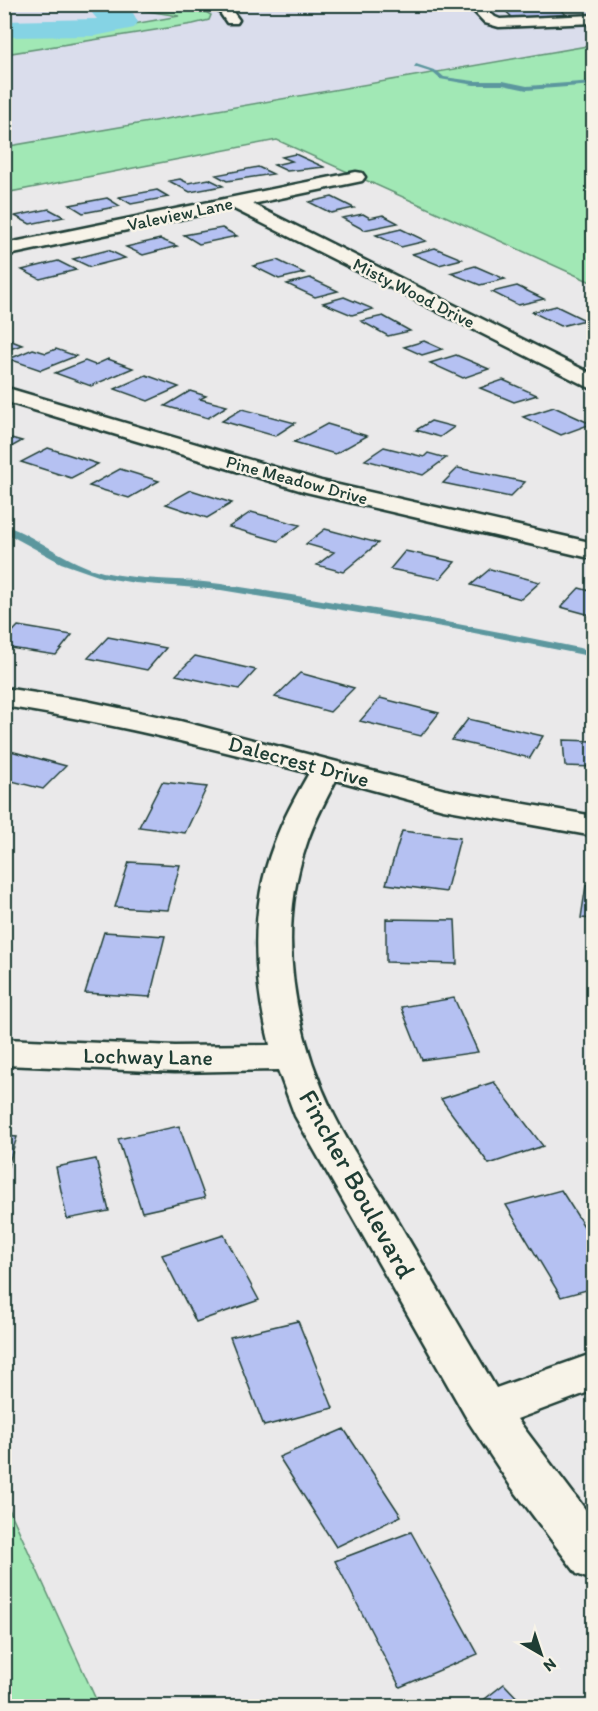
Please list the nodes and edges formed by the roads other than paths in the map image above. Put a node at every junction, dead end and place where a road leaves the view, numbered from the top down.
1 (220, 4) edge
2 (473, 4) edge
3 (594, 19) edge
4 (232, 20) dead end
5 (356, 177) dead end
6 (234, 202) junction
7 (4, 250) edge
8 (594, 384) edge
9 (4, 394) edge
10 (594, 551) edge
11 (4, 697) edge
12 (327, 768) junction
13 (594, 826) edge
14 (4, 1052) edge
15 (292, 1057) junction
16 (594, 1371) edge
17 (486, 1411) junction
18 (594, 1559) edge

1 - 4 street
2 - 3 street
5 - 6 street, Valeview Lane
6 - 7 street, Valeview Lane
6 - 8 street, Misty Wood Drive
9 - 10 street, Pine Meadow Drive
11 - 12 street, Dalecrest Drive
12 - 13 street, Dalecrest Drive
12 - 15 street, Fincher Boulevard
14 - 15 street, Lochway Lane
15 - 17 street, Fincher Boulevard
16 - 17 street
17 - 18 street, Fincher Boulevard

